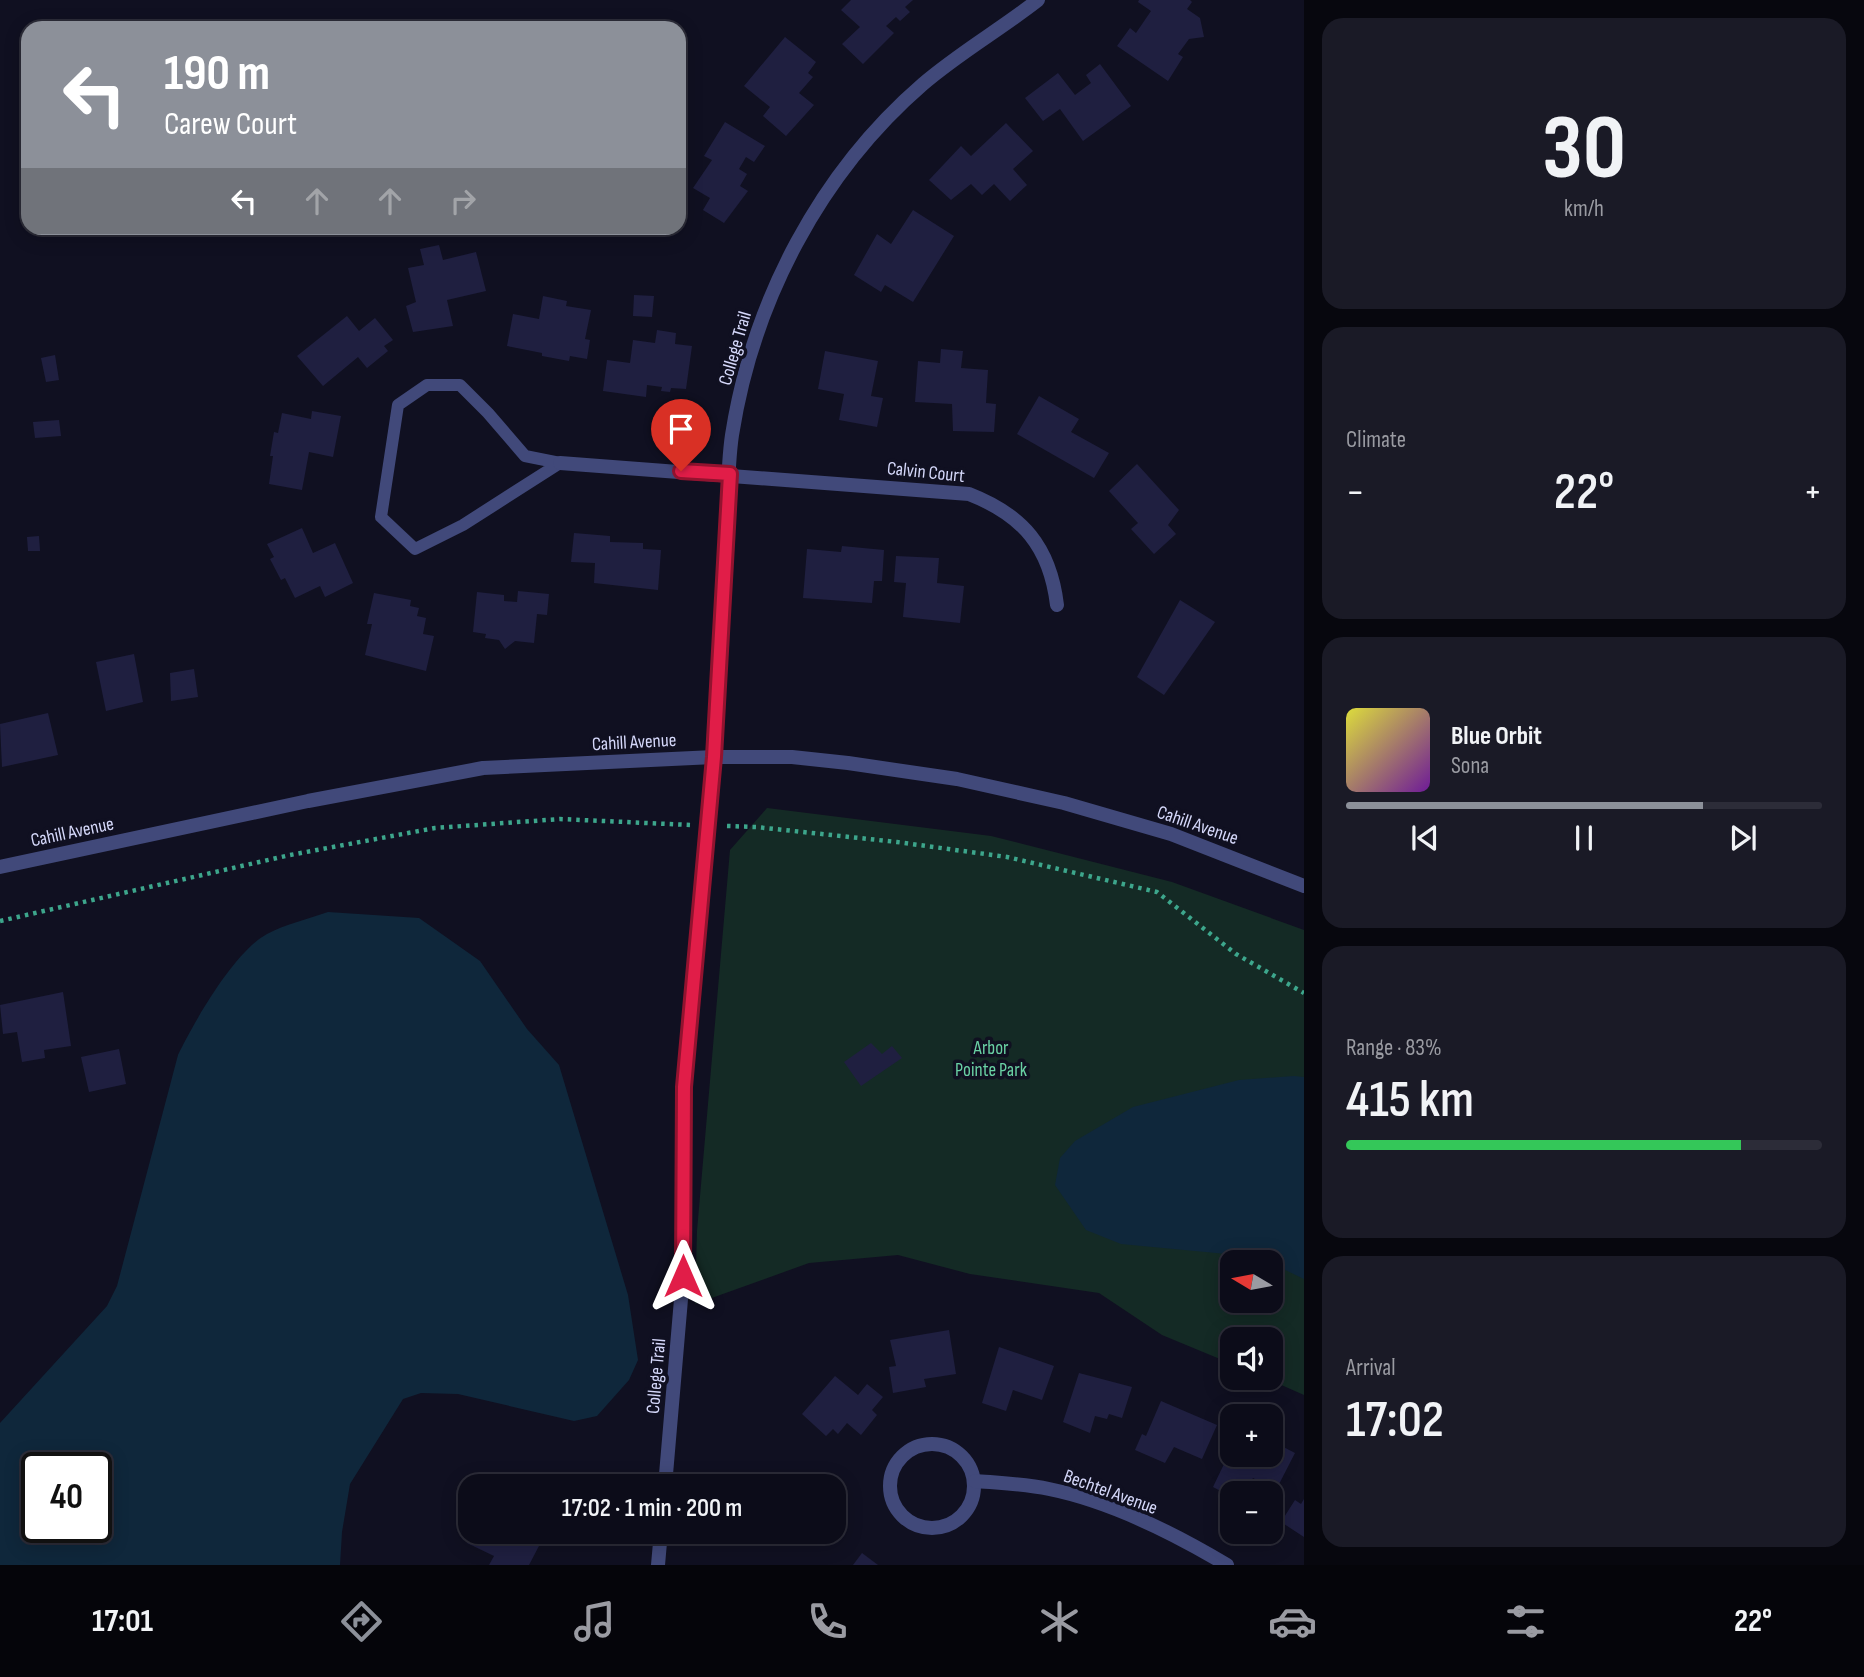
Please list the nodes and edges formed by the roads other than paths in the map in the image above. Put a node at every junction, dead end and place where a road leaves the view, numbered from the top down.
1 (1038, 0) edge
2 (560, 463) junction
3 (730, 474) junction
4 (1057, 605) dead end
5 (714, 757) junction
6 (0, 867) edge
7 (1304, 886) edge
8 (666, 1474) edge
9 (975, 1481) junction
10 (660, 1544) edge
11 (658, 1565) edge
12 (1227, 1565) edge

1 - 3 street, College Trail
2 - 2 lane
2 - 3 street, Calvin Court
3 - 4 street, Calvin Court
3 - 5 street, College Trail
5 - 6 street, Cahill Avenue
5 - 7 street, Cahill Avenue
5 - 8 street, College Trail
9 - 9 street
9 - 12 street, Bechtel Avenue
10 - 11 street

